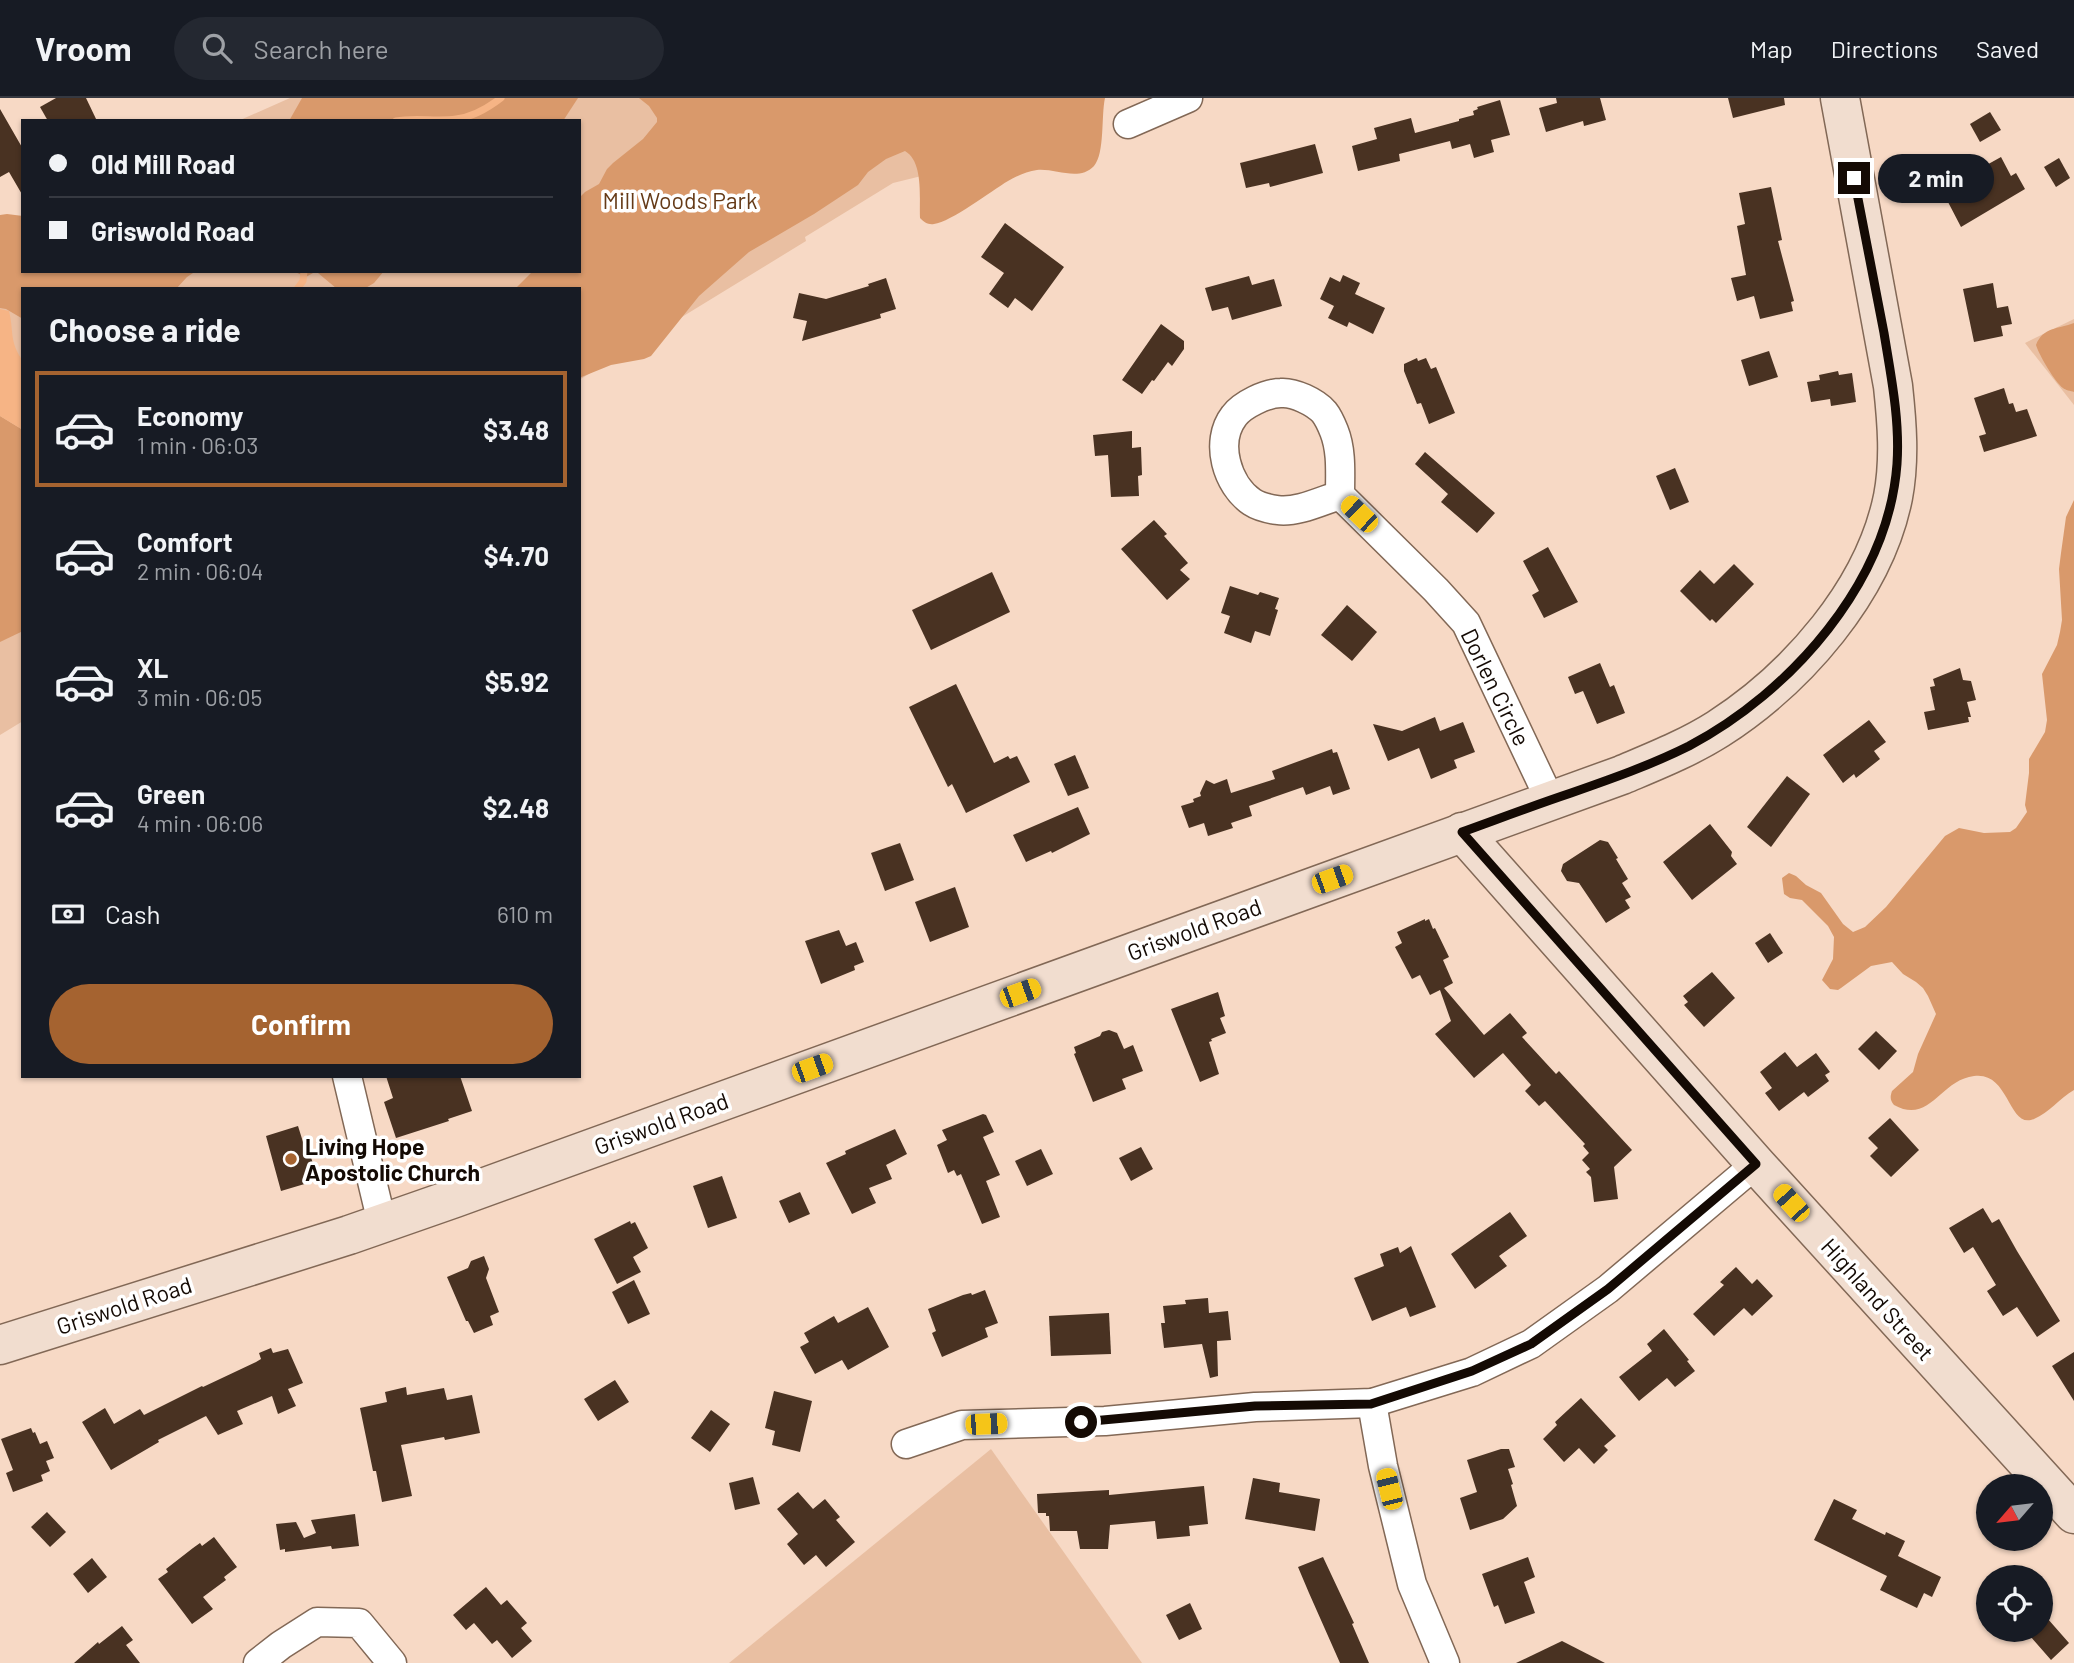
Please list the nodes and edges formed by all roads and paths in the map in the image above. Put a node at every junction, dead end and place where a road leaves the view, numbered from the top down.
1 (1188, 98) edge
2 (1840, 98) edge
3 (1128, 124) dead end
4 (1339, 495) junction
5 (1550, 800) junction
6 (1462, 832) junction
7 (347, 1078) edge
8 (1756, 1164) junction
9 (382, 1223) junction
10 (0, 1345) edge
11 (1371, 1404) junction
12 (906, 1444) dead end
13 (2070, 1504) edge
14 (258, 1663) edge
15 (392, 1663) edge
16 (1446, 1663) edge

1 - 3 street
2 - 5 street, Griswold Road
4 - 4 street
4 - 5 street, Dorlen Circle
5 - 6 street, Griswold Road
6 - 8 street, Highland Street
6 - 9 street, Griswold Road
7 - 9 street
8 - 11 street
8 - 13 street, Highland Street
9 - 10 street, Griswold Road
11 - 12 street
11 - 16 street
14 - 15 street

